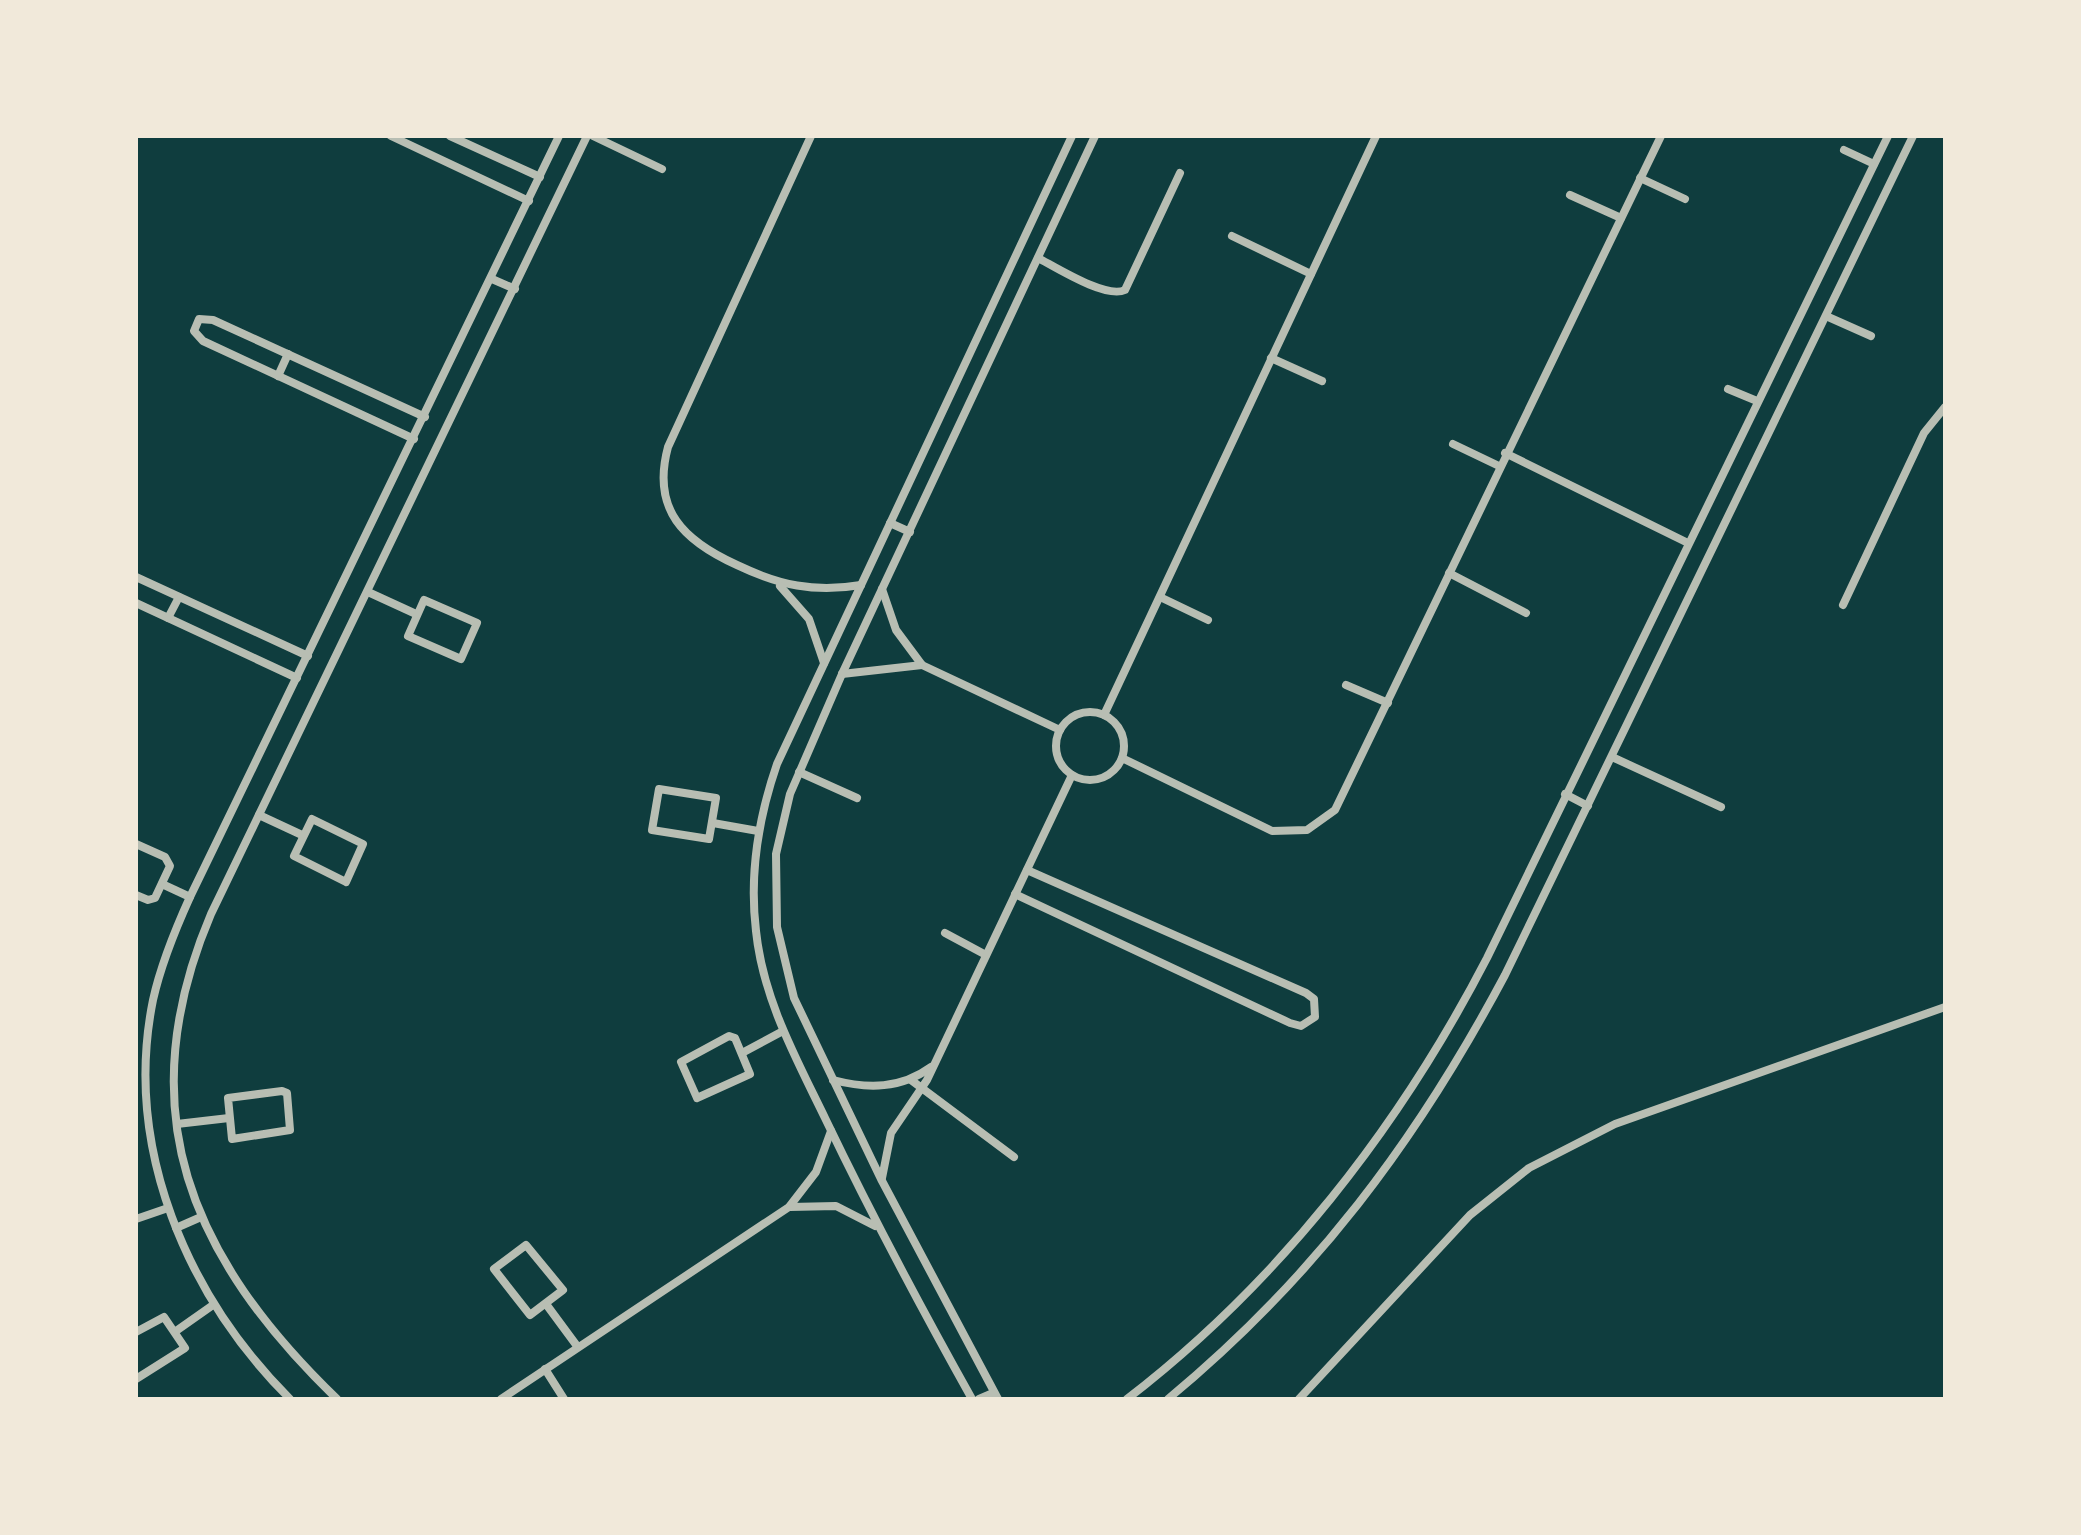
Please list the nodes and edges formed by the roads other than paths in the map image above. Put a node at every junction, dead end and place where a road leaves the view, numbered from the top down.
1 (391, 136) edge
2 (450, 136) edge
3 (559, 136) edge
4 (590, 136) edge
5 (811, 136) edge
6 (1072, 136) edge
7 (1095, 136) edge
8 (1376, 136) edge
9 (1661, 136) edge
10 (1888, 136) edge
11 (1913, 136) edge
12 (1844, 150) dead end
13 (1874, 164) junction
14 (662, 169) dead end
15 (1180, 173) dead end
16 (540, 177) junction
17 (1640, 178) junction
18 (1570, 195) dead end
19 (1685, 199) dead end
20 (529, 201) junction
21 (1621, 218) junction
22 (1232, 236) dead end
23 (1038, 258) junction
24 (1311, 274) junction
25 (492, 279) junction
26 (515, 289) junction
27 (1826, 316) junction
28 (1871, 336) dead end
29 (288, 354) junction
30 (1271, 358) junction
31 (278, 376) junction
32 (1322, 381) dead end
33 (1728, 389) dead end
34 (1757, 401) junction
35 (1945, 407) edge
36 (425, 417) junction
37 (414, 439) junction
38 (1453, 444) dead end
39 (1505, 453) junction
40 (1499, 466) junction
41 (890, 523) junction
42 (910, 532) junction
43 (1688, 543) junction
44 (1449, 573) junction
45 (136, 577) edge
46 (777, 583) junction
47 (861, 585) junction
48 (882, 589) junction
49 (368, 592) junction
50 (179, 597) junction
51 (1160, 597) junction
52 (136, 603) edge
53 (1843, 605) dead end
54 (1526, 613) dead end
55 (416, 614) junction
56 (168, 618) junction
57 (1208, 620) dead end
58 (308, 656) junction
59 (824, 664) junction
60 (922, 665) junction
61 (842, 674) junction
62 (297, 678) junction
63 (1346, 685) dead end
64 (1388, 703) junction
65 (1104, 715) junction
66 (1060, 730) junction
67 (1612, 757) junction
68 (1122, 758) junction
69 (799, 772) junction
70 (1072, 775) junction
71 (1565, 794) junction
72 (857, 798) dead end
73 (1588, 806) junction
74 (1721, 807) dead end
75 (259, 815) junction
76 (713, 823) junction
77 (758, 831) junction
78 (302, 835) junction
79 (136, 844) edge
80 (1027, 870) junction
81 (162, 884) junction
82 (1015, 894) junction
83 (136, 895) edge
84 (190, 897) junction
85 (945, 933) dead end
86 (986, 955) junction
87 (1945, 1007) edge
88 (783, 1031) junction
89 (742, 1053) junction
90 (932, 1066) junction
91 (833, 1080) junction
92 (911, 1080) junction
93 (922, 1088) junction
94 (148, 1105) junction
95 (136, 1106) edge
96 (229, 1118) junction
97 (177, 1124) junction
98 (831, 1130) junction
99 (1014, 1157) dead end
100 (881, 1179) junction
101 (789, 1207) junction
102 (168, 1208) junction
103 (201, 1217) junction
104 (136, 1219) edge
105 (176, 1228) junction
106 (877, 1228) junction
107 (546, 1304) junction
108 (213, 1305) junction
109 (176, 1331) junction
110 (136, 1332) edge
111 (577, 1346) junction
112 (545, 1369) junction
113 (136, 1379) edge
114 (996, 1396) edge
115 (290, 1399) edge
116 (337, 1399) edge
117 (501, 1399) edge
118 (564, 1399) edge
119 (972, 1399) edge
120 (979, 1399) edge
121 (1127, 1399) edge
122 (1168, 1399) edge
123 (1299, 1399) edge

1 - 20 street
2 - 16 street
3 - 16 street
4 - 14 street
4 - 26 street
5 - 46 street
6 - 41 street
7 - 23 street
8 - 24 street
9 - 17 street
10 - 13 street
11 - 27 street
12 - 13 street
13 - 34 street
15 - 23 street
16 - 20 street
17 - 19 street
17 - 21 street
18 - 21 street
20 - 25 street
21 - 39 street
22 - 24 street
23 - 42 street
24 - 30 street
25 - 26 street
25 - 36 street
26 - 49 street
27 - 28 street
27 - 67 street
29 - 31 street
29 - 31 street
29 - 36 street
30 - 32 street
30 - 51 street
31 - 37 street
33 - 34 street
34 - 43 street
35 - 53 street
36 - 37 street
37 - 58 street
38 - 40 street
39 - 40 street
39 - 43 street
40 - 44 street
41 - 42 street
41 - 47 street
42 - 48 street
43 - 71 street
44 - 54 street
44 - 64 street
45 - 50 street
46 - 47 street
46 - 59 street
47 - 59 street
48 - 60 street
48 - 61 street
49 - 55 street
49 - 75 street
50 - 56 street
50 - 58 street
51 - 57 street
51 - 65 street
52 - 56 street
55 - 55 street
56 - 62 street
58 - 62 street
59 - 77 street
60 - 61 street
60 - 66 street
61 - 69 street
62 - 84 street
63 - 64 street
64 - 68 street
65 - 66 street
65 - 68 street
66 - 70 street
67 - 73 street
67 - 74 street
68 - 70 street
69 - 72 street
69 - 91 street
70 - 80 street
71 - 73 street
71 - 121 street
73 - 122 street
75 - 78 street
75 - 97 street
76 - 76 street
76 - 77 street
77 - 88 street
78 - 78 street
79 - 81 street
80 - 82 street
80 - 82 street
81 - 83 street
81 - 84 street
82 - 86 street
84 - 94 street
85 - 86 street
86 - 90 street
87 - 123 street
88 - 89 street
88 - 98 street
89 - 89 street
90 - 92 street
90 - 93 street
91 - 92 street
91 - 100 street
92 - 93 street
93 - 99 street
93 - 100 street
94 - 95 street
94 - 102 street
96 - 96 street
96 - 97 street
97 - 103 street
98 - 101 street
98 - 106 street
100 - 114 street
101 - 106 street
101 - 111 street
102 - 104 street
102 - 105 street
103 - 105 street
103 - 116 street
105 - 108 street
106 - 119 street
107 - 107 street
107 - 111 street
108 - 109 street
108 - 115 street
109 - 110 street
109 - 113 street
111 - 112 street
112 - 117 street
112 - 118 street
114 - 120 street

